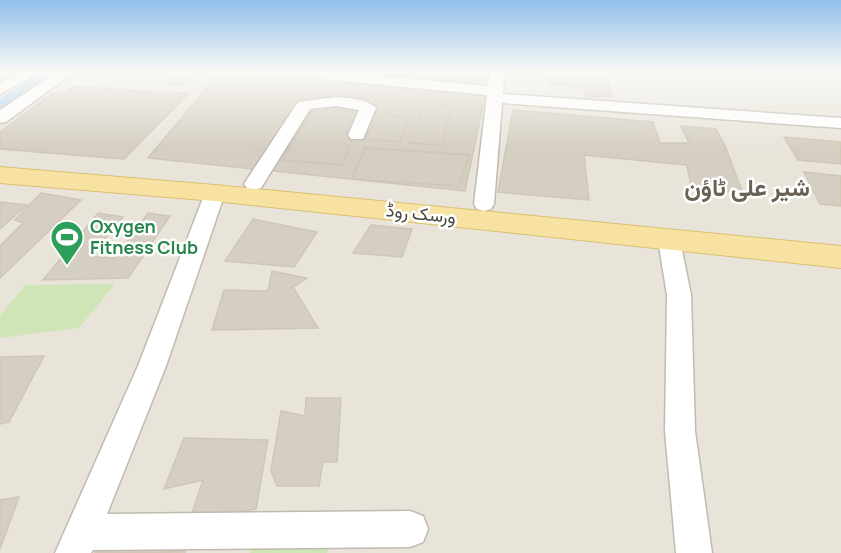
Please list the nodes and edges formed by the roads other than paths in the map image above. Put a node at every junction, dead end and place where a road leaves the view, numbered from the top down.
1 (29, 98) edge
2 (493, 98) edge
3 (528, 98) edge
4 (0, 118) edge
5 (841, 123) edge
6 (357, 135) dead end
7 (0, 160) edge
8 (0, 175) edge
9 (254, 184) junction
10 (218, 187) junction
11 (483, 212) junction
12 (669, 240) junction
13 (841, 241) edge
14 (841, 257) edge
15 (410, 529) dead end
16 (78, 542) edge
17 (694, 553) edge

1 - 4 street
2 - 11 street
3 - 5 street
6 - 9 street
7 - 10 main road, ورسک روڈ
8 - 10 main road, ورسک روڈ
9 - 10 main road, ورسک روڈ
9 - 11 main road, ورسک روڈ
10 - 11 main road, ورسک روڈ
10 - 16 street
11 - 12 main road, ورسک روڈ
11 - 13 main road, ورسک روڈ
12 - 14 main road, ورسک روڈ
12 - 17 street
15 - 16 street

